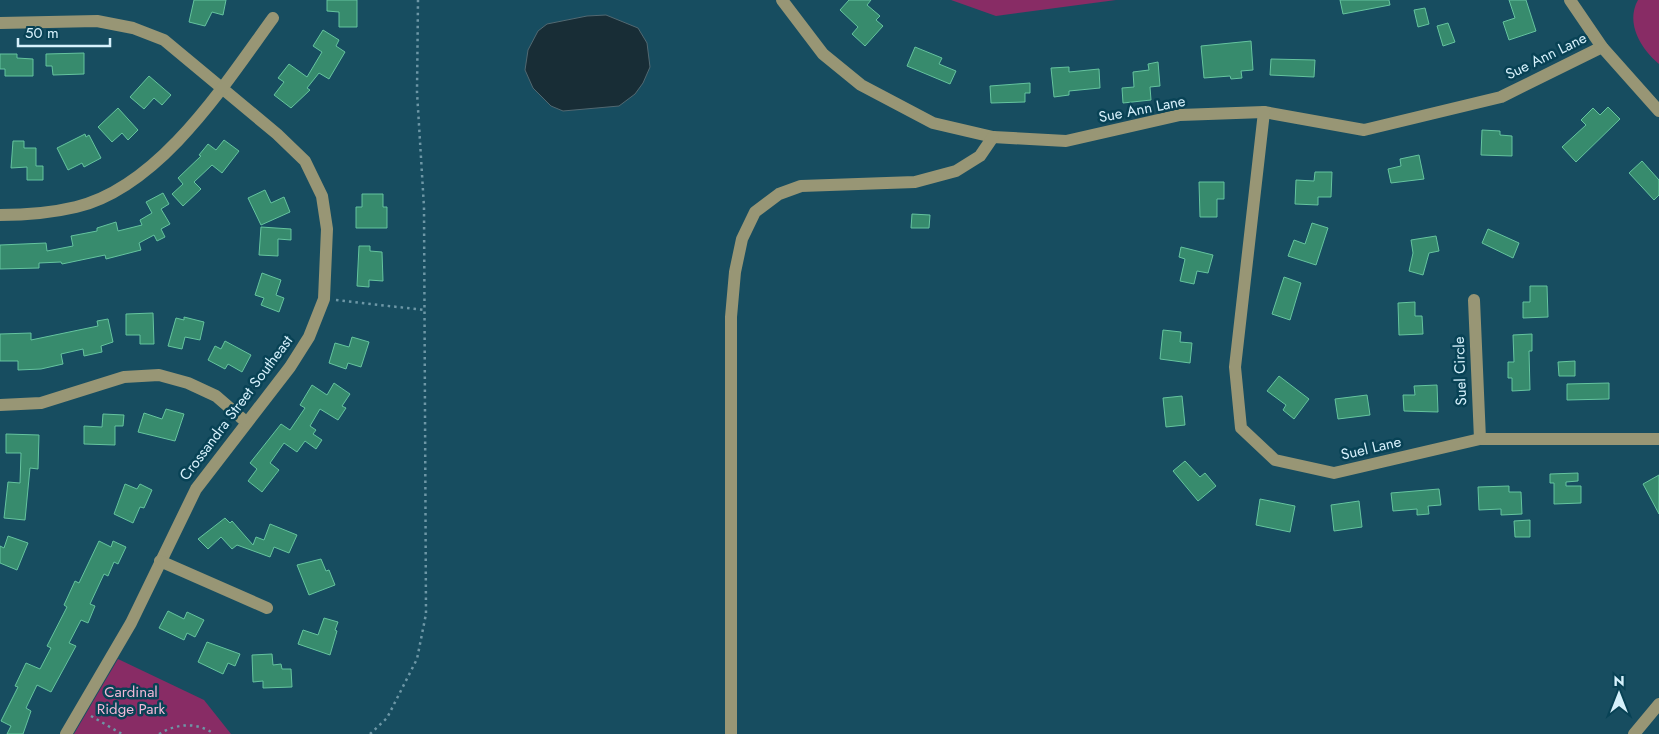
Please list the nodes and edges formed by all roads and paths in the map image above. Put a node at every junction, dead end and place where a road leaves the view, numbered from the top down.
1 (418, 0) edge
2 (782, 0) edge
3 (1570, 0) edge
4 (273, 18) dead end
5 (0, 23) edge
6 (1602, 47) junction
7 (222, 87) junction
8 (1659, 111) edge
9 (1264, 112) junction
10 (993, 137) junction
11 (0, 215) edge
12 (324, 299) junction
13 (1474, 300) dead end
14 (424, 310) junction
15 (0, 405) edge
16 (246, 422) junction
17 (1480, 439) junction
18 (1659, 439) edge
19 (160, 561) junction
20 (267, 608) dead end
21 (1659, 704) edge
22 (79, 710) junction
23 (66, 734) edge
24 (122, 734) edge
25 (159, 734) edge
26 (214, 734) edge
27 (370, 734) edge
28 (731, 734) edge
29 (1634, 734) edge

1 - 14 path
2 - 10 street, Sue Ann Lane
3 - 6 street
4 - 7 street
5 - 7 street, Crossandra Street Southeast
6 - 8 street
6 - 9 street, Sue Ann Lane
7 - 11 street
7 - 12 street, Crossandra Street Southeast
9 - 10 street, Sue Ann Lane
9 - 17 street, Suel Lane
10 - 28 street
12 - 14 path
12 - 16 street, Crossandra Street Southeast
13 - 17 street, Suel Circle
14 - 27 path
15 - 16 street
16 - 19 street, Crossandra Street Southeast
17 - 18 street, Suel Lane
19 - 20 street
19 - 22 street, Crossandra Street Southeast
21 - 29 street
22 - 23 street, Crossandra Street Southeast
22 - 24 path
25 - 26 path

